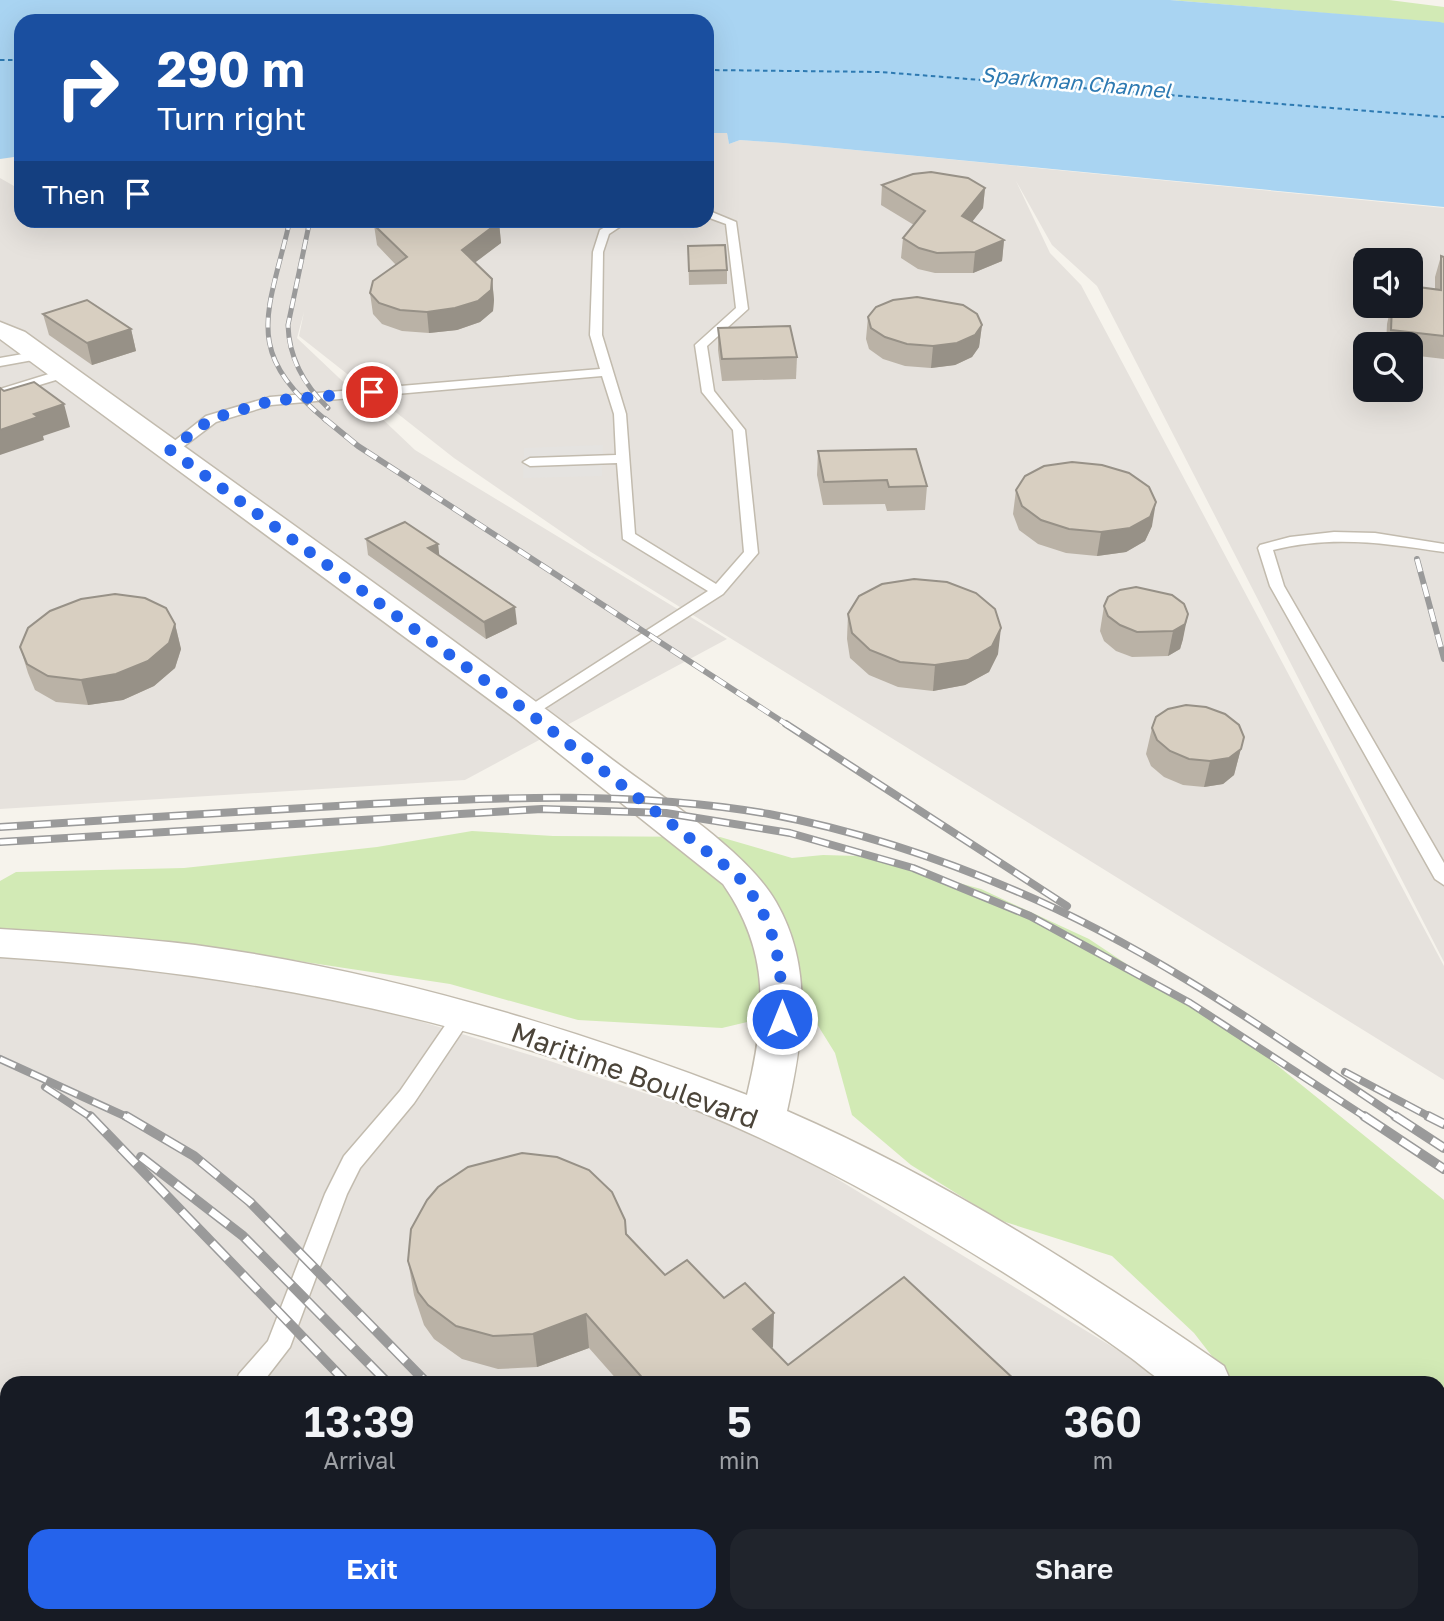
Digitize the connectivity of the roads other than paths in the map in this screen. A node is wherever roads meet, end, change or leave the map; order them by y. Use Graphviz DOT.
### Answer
graph roads {
  1 [pos="714,214"];
  2 [pos="611,228"];
  3 [pos="0,329"];
  4 [pos="40,355"];
  5 [pos="0,362"];
  6 [pos="607,372"];
  7 [pos="65,373"];
  8 [pos="0,393"];
  9 [pos="170,450"];
  10 [pos="623,459"];
  11 [pos="530,462"];
  12 [pos="1444,548"];
  13 [pos="718,591"];
  14 [pos="528,712"];
  15 [pos="1444,878"];
  16 [pos="0,943"];
  17 [pos="462,1016"];
  18 [pos="763,1120"];
  19 [pos="253,1376"];
  20 [pos="1198,1376"];
  1 -- 13 [label="lane"];
  2 -- 6 [label="lane"];
  3 -- 4 [label="street"];
  4 -- 5 [label="lane"];
  4 -- 7 [label="street"];
  6 -- 9 [label="lane"];
  6 -- 10 [label="lane"];
  7 -- 8 [label="lane"];
  7 -- 9 [label="street"];
  9 -- 14 [label="street"];
  10 -- 11 [label="lane"];
  10 -- 13 [label="lane"];
  12 -- 15 [label="lane"];
  13 -- 14 [label="lane"];
  14 -- 18 [label="street"];
  16 -- 17 [label="street, Maritime Boulevard"];
  17 -- 18 [label="street, Maritime Boulevard"];
  17 -- 19 [label="lane"];
  18 -- 20 [label="street, Maritime Boulevard"];
}
